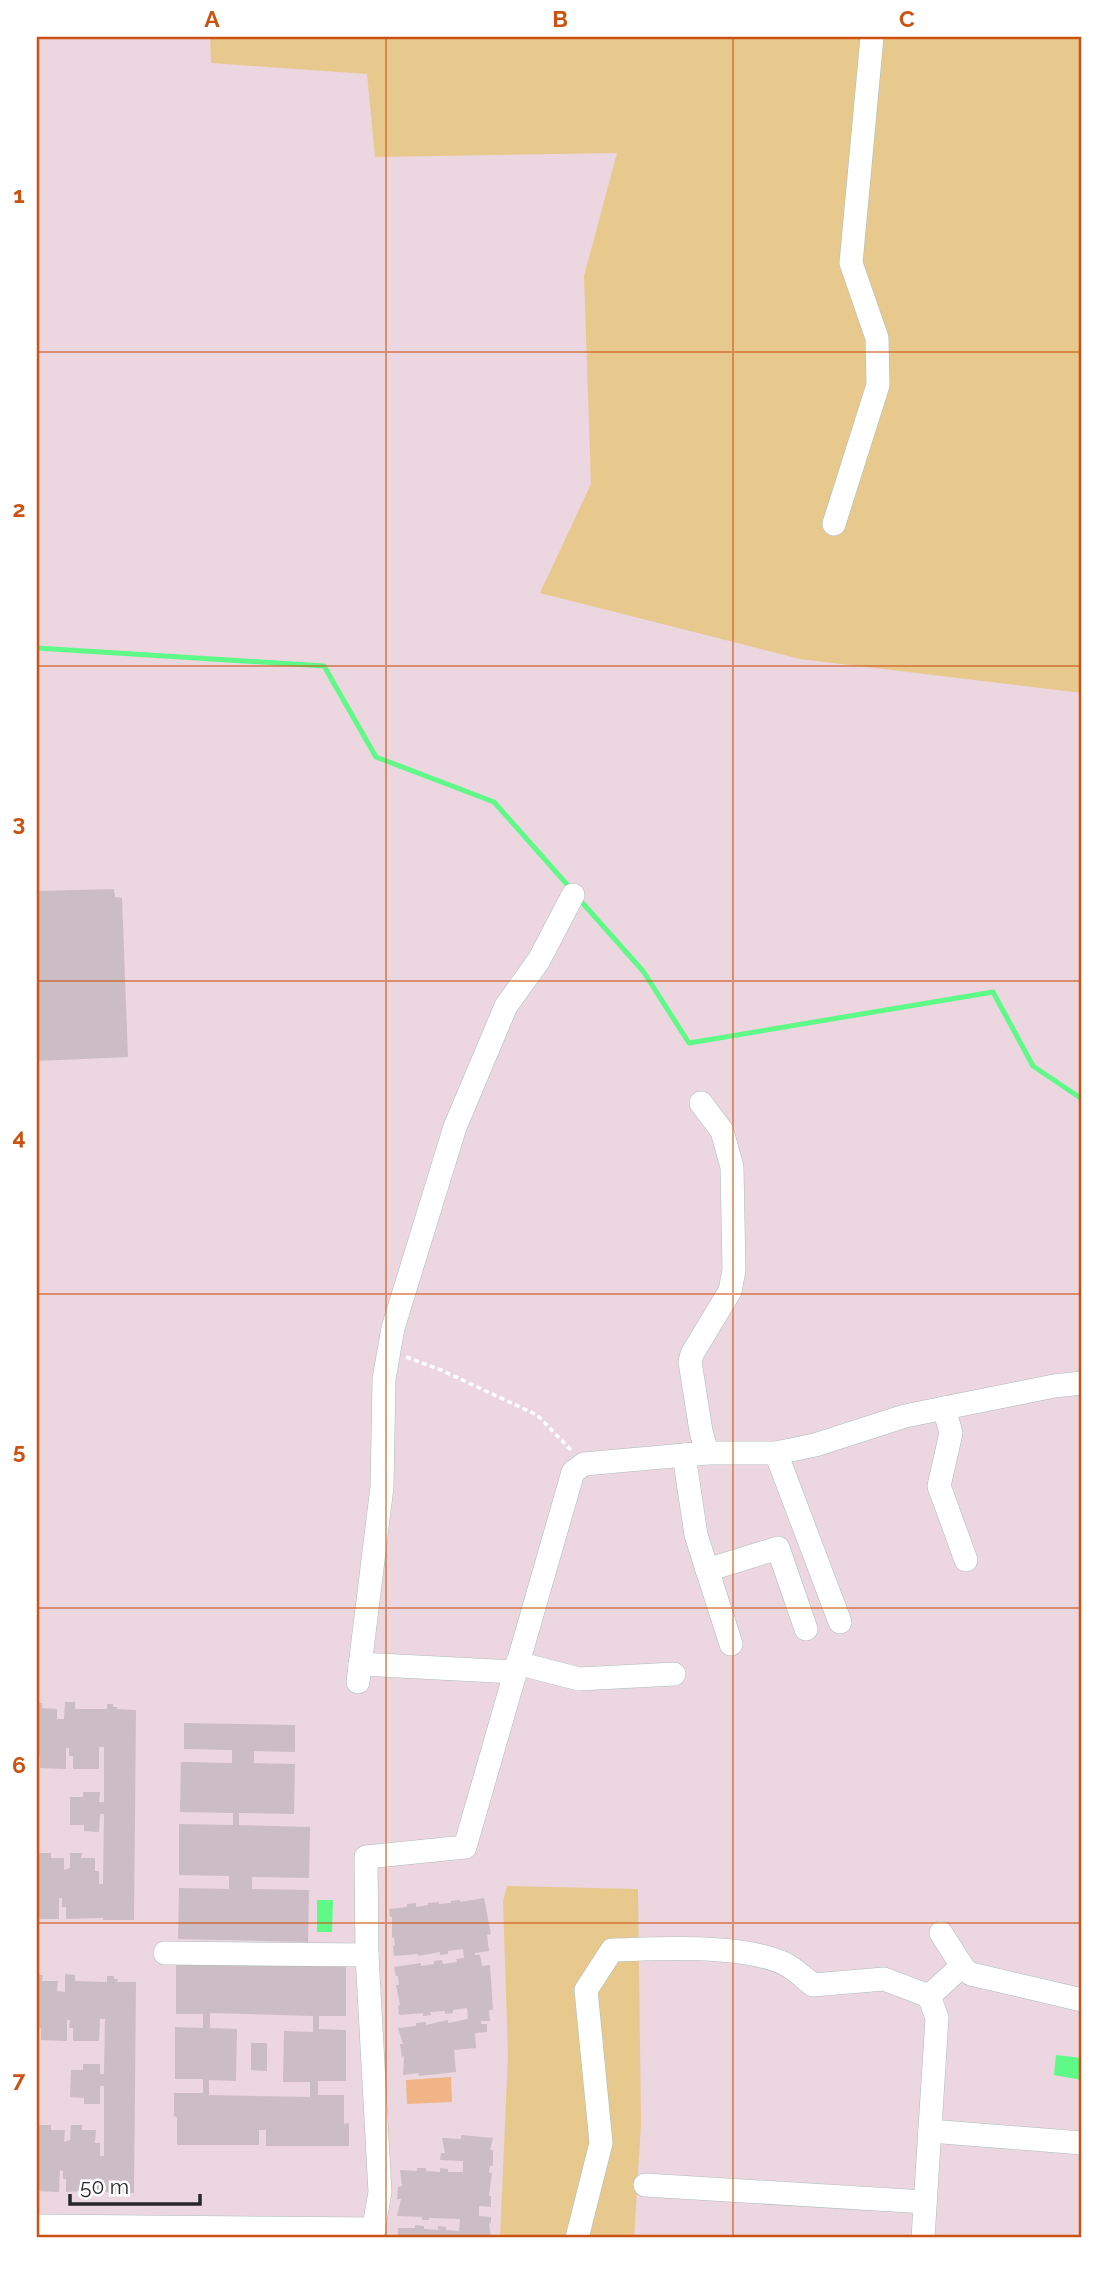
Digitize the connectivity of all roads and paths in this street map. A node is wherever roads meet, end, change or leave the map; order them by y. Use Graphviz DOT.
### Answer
graph roads {
  1 [pos="872,37"];
  2 [pos="834,524"];
  3 [pos="573,895"];
  4 [pos="701,1103"];
  5 [pos="389,1351"];
  6 [pos="1082,1383"];
  7 [pos="944,1408"];
  8 [pos="776,1453"];
  9 [pos="695,1454"];
  10 [pos="584,1464"];
  11 [pos="967,1560"];
  12 [pos="707,1570"];
  13 [pos="839,1622"];
  14 [pos="806,1629"];
  15 [pos="731,1644"];
  16 [pos="516,1668"];
  17 [pos="674,1674"];
  18 [pos="941,1933"];
  19 [pos="165,1953"];
  20 [pos="367,1955"];
  21 [pos="962,1965"];
  22 [pos="929,1996"];
  23 [pos="1082,2000"];
  24 [pos="930,2131"];
  25 [pos="1082,2143"];
  26 [pos="645,2185"];
  27 [pos="925,2202"];
  28 [pos="37,2226"];
  29 [pos="373,2234"];
  30 [pos="577,2238"];
  31 [pos="923,2238"];
  1 -- 2 [label="street"];
  3 -- 5 [label="street"];
  4 -- 9 [label="street"];
  5 -- 10 [label="path"];
  5 -- 16 [label="street"];
  6 -- 7 [label="street"];
  7 -- 8 [label="street"];
  7 -- 11 [label="street"];
  8 -- 9 [label="street"];
  8 -- 13 [label="street"];
  9 -- 10 [label="street"];
  9 -- 12 [label="street"];
  10 -- 16 [label="street"];
  12 -- 14 [label="street"];
  12 -- 15 [label="street"];
  16 -- 17 [label="street"];
  16 -- 20 [label="street"];
  18 -- 21 [label="street"];
  19 -- 20 [label="street"];
  20 -- 29 [label="street"];
  21 -- 22 [label="street"];
  21 -- 23 [label="street"];
  22 -- 24 [label="street"];
  22 -- 30 [label="street"];
  24 -- 25 [label="street"];
  24 -- 27 [label="street"];
  26 -- 27 [label="street"];
  27 -- 31 [label="street"];
  28 -- 29 [label="street"];
}
